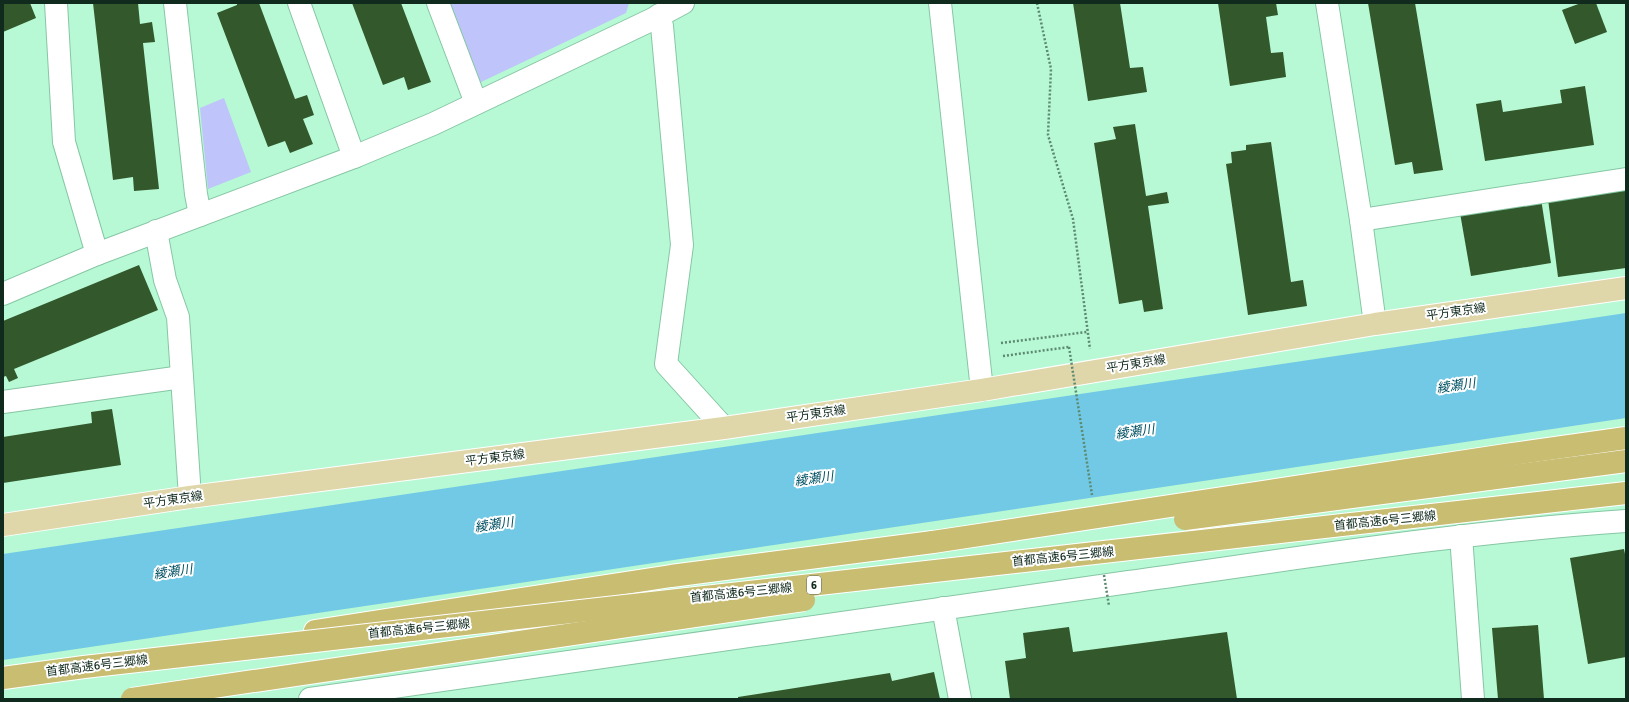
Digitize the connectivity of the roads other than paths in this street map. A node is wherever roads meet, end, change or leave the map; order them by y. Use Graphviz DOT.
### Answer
graph roads {
  1 [pos="56,3"];
  2 [pos="175,3"];
  3 [pos="299,3"];
  4 [pos="438,3"];
  5 [pos="683,3"];
  6 [pos="940,3"];
  7 [pos="1327,3"];
  8 [pos="652,13"];
  9 [pos="476,103"];
  10 [pos="354,157"];
  11 [pos="1626,179"];
  12 [pos="200,215"];
  13 [pos="1360,220"];
  14 [pos="156,231"];
  15 [pos="97,254"];
  16 [pos="1626,288"];
  17 [pos="3,294"];
  18 [pos="1374,324"];
  19 [pos="182,377"];
  20 [pos="982,390"];
  21 [pos="3,402"];
  22 [pos="724,428"];
  23 [pos="1626,438"];
  24 [pos="1626,460"];
  25 [pos="1626,492"];
  26 [pos="190,497"];
  27 [pos="1626,521"];
  28 [pos="3,525"];
  29 [pos="1461,536"];
  30 [pos="933,542"];
  31 [pos="943,608"];
  32 [pos="84,667"];
  33 [pos="3,678"];
  34 [pos="132,699"];
  35 [pos="310,699"];
  36 [pos="960,699"];
  37 [pos="1473,699"];
  1 -- 15 [label="street"];
  2 -- 12 [label="street"];
  3 -- 10 [label="street"];
  4 -- 9 [label="street"];
  5 -- 8 [label="street"];
  6 -- 20 [label="street"];
  7 -- 13 [label="street"];
  8 -- 9 [label="street"];
  8 -- 22 [label="street"];
  9 -- 10 [label="street"];
  10 -- 12 [label="street"];
  11 -- 13 [label="street"];
  12 -- 14 [label="street"];
  13 -- 18 [label="street"];
  14 -- 15 [label="street"];
  14 -- 19 [label="street"];
  15 -- 17 [label="street"];
  16 -- 18 [label="main road, 平方東京線"];
  18 -- 20 [label="main road, 平方東京線"];
  19 -- 21 [label="street"];
  19 -- 26 [label="street"];
  20 -- 22 [label="main road, 平方東京線"];
  22 -- 26 [label="main road, 平方東京線"];
  23 -- 30 [label="highway, bridge"];
  24 -- 30 [label="highway, bridge"];
  25 -- 32 [label="highway, 首都高速6号三郷線 / 6, bridge"];
  25 -- 34 [label="highway, 首都高速6号三郷線 / 6, bridge"];
  26 -- 28 [label="main road, 平方東京線"];
  27 -- 29 [label="street"];
  29 -- 31 [label="street"];
  29 -- 37 [label="street"];
  30 -- 32 [label="highway, bridge"];
  31 -- 35 [label="street"];
  31 -- 36 [label="street"];
  32 -- 33 [label="highway, 首都高速6号三郷線 / 6, bridge"];
}
